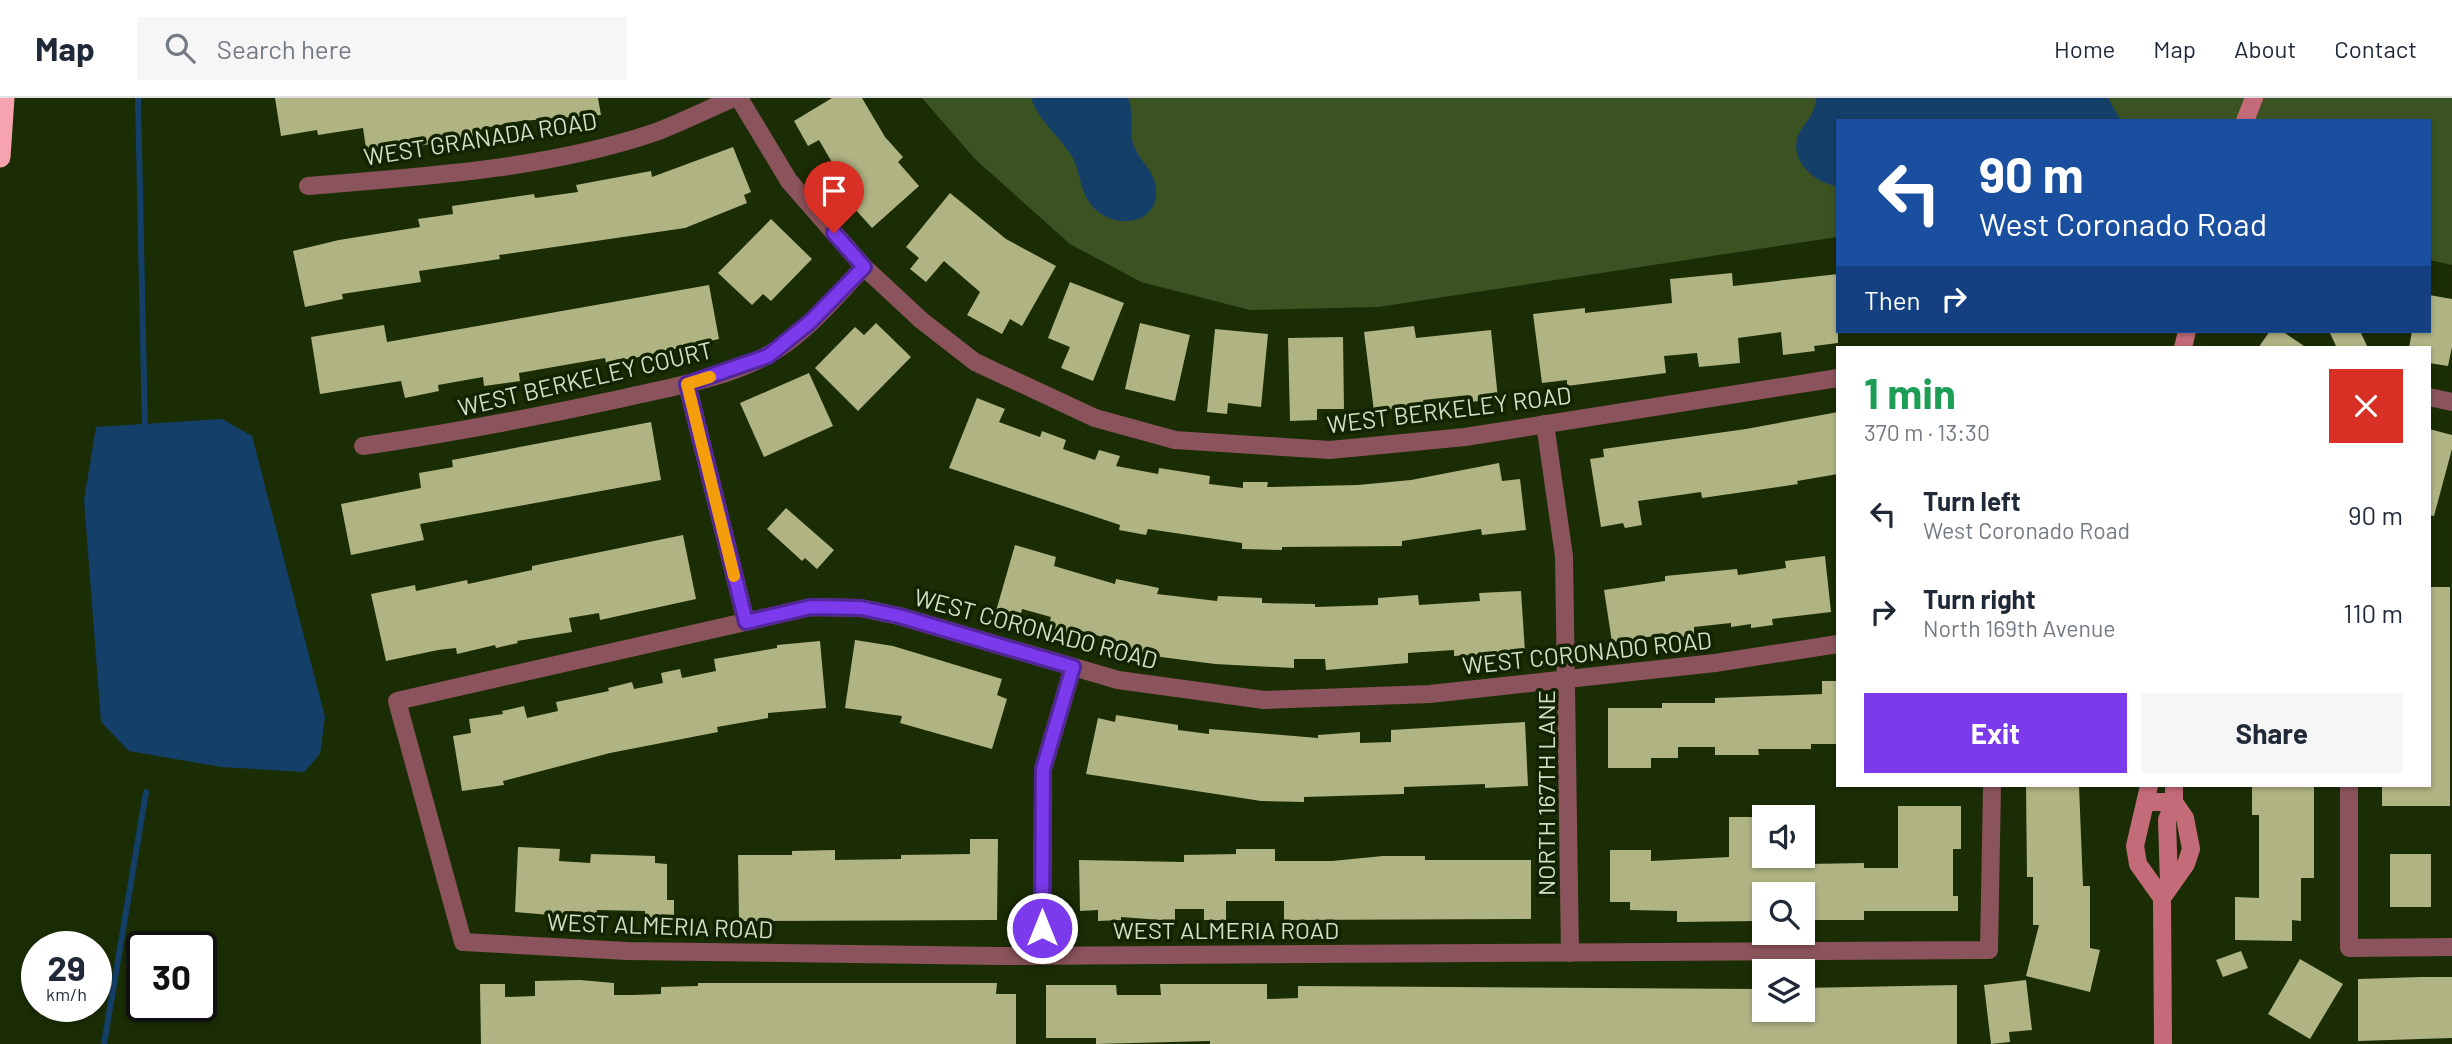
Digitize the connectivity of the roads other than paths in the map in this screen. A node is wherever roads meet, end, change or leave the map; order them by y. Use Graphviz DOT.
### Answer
graph roads {
  1 [pos="4,98"];
  2 [pos="737,98"];
  3 [pos="2254,98"];
  4 [pos="2246,119"];
  5 [pos="0,157"];
  6 [pos="308,186"];
  7 [pos="864,267"];
  8 [pos="1836,378"];
  9 [pos="687,384"];
  10 [pos="2431,397"];
  11 [pos="2452,402"];
  12 [pos="1545,424"];
  13 [pos="363,446"];
  14 [pos="746,622"];
  15 [pos="1836,644"];
  16 [pos="1073,667"];
  17 [pos="1569,680"];
  18 [pos="1992,787"];
  19 [pos="2349,787"];
  20 [pos="2148,794"];
  21 [pos="2174,794"];
  22 [pos="2165,891"];
  23 [pos="463,942"];
  24 [pos="2452,947"];
  25 [pos="1570,953"];
  26 [pos="1042,955"];
  27 [pos="2163,1044"];
  1 -- 5 [label="highway"];
  2 -- 6 [label="street, WEST GRANADA ROAD"];
  2 -- 7 [label="street, WEST BERKELEY ROAD"];
  3 -- 4 [label="street"];
  7 -- 9 [label="street, WEST BERKELEY COURT"];
  7 -- 12 [label="street, WEST BERKELEY ROAD"];
  8 -- 12 [label="street, WEST BERKELEY ROAD"];
  9 -- 13 [label="street, WEST BERKELEY COURT"];
  9 -- 14 [label="street"];
  10 -- 11 [label="street"];
  12 -- 17 [label="street, NORTH 167TH LANE"];
  14 -- 16 [label="street, WEST CORONADO ROAD"];
  14 -- 23 [label="street, WEST CORONADO ROAD"];
  15 -- 17 [label="street, WEST CORONADO ROAD"];
  16 -- 17 [label="street, WEST CORONADO ROAD"];
  16 -- 26 [label="street"];
  17 -- 25 [label="street, NORTH 167TH LANE"];
  18 -- 25 [label="street, WEST ALMERIA ROAD"];
  19 -- 24 [label="street"];
  20 -- 21 [label="street"];
  20 -- 22 [label="street"];
  21 -- 22 [label="street"];
  22 -- 27 [label="street"];
  23 -- 26 [label="street, WEST ALMERIA ROAD"];
  25 -- 26 [label="street, WEST ALMERIA ROAD"];
}
